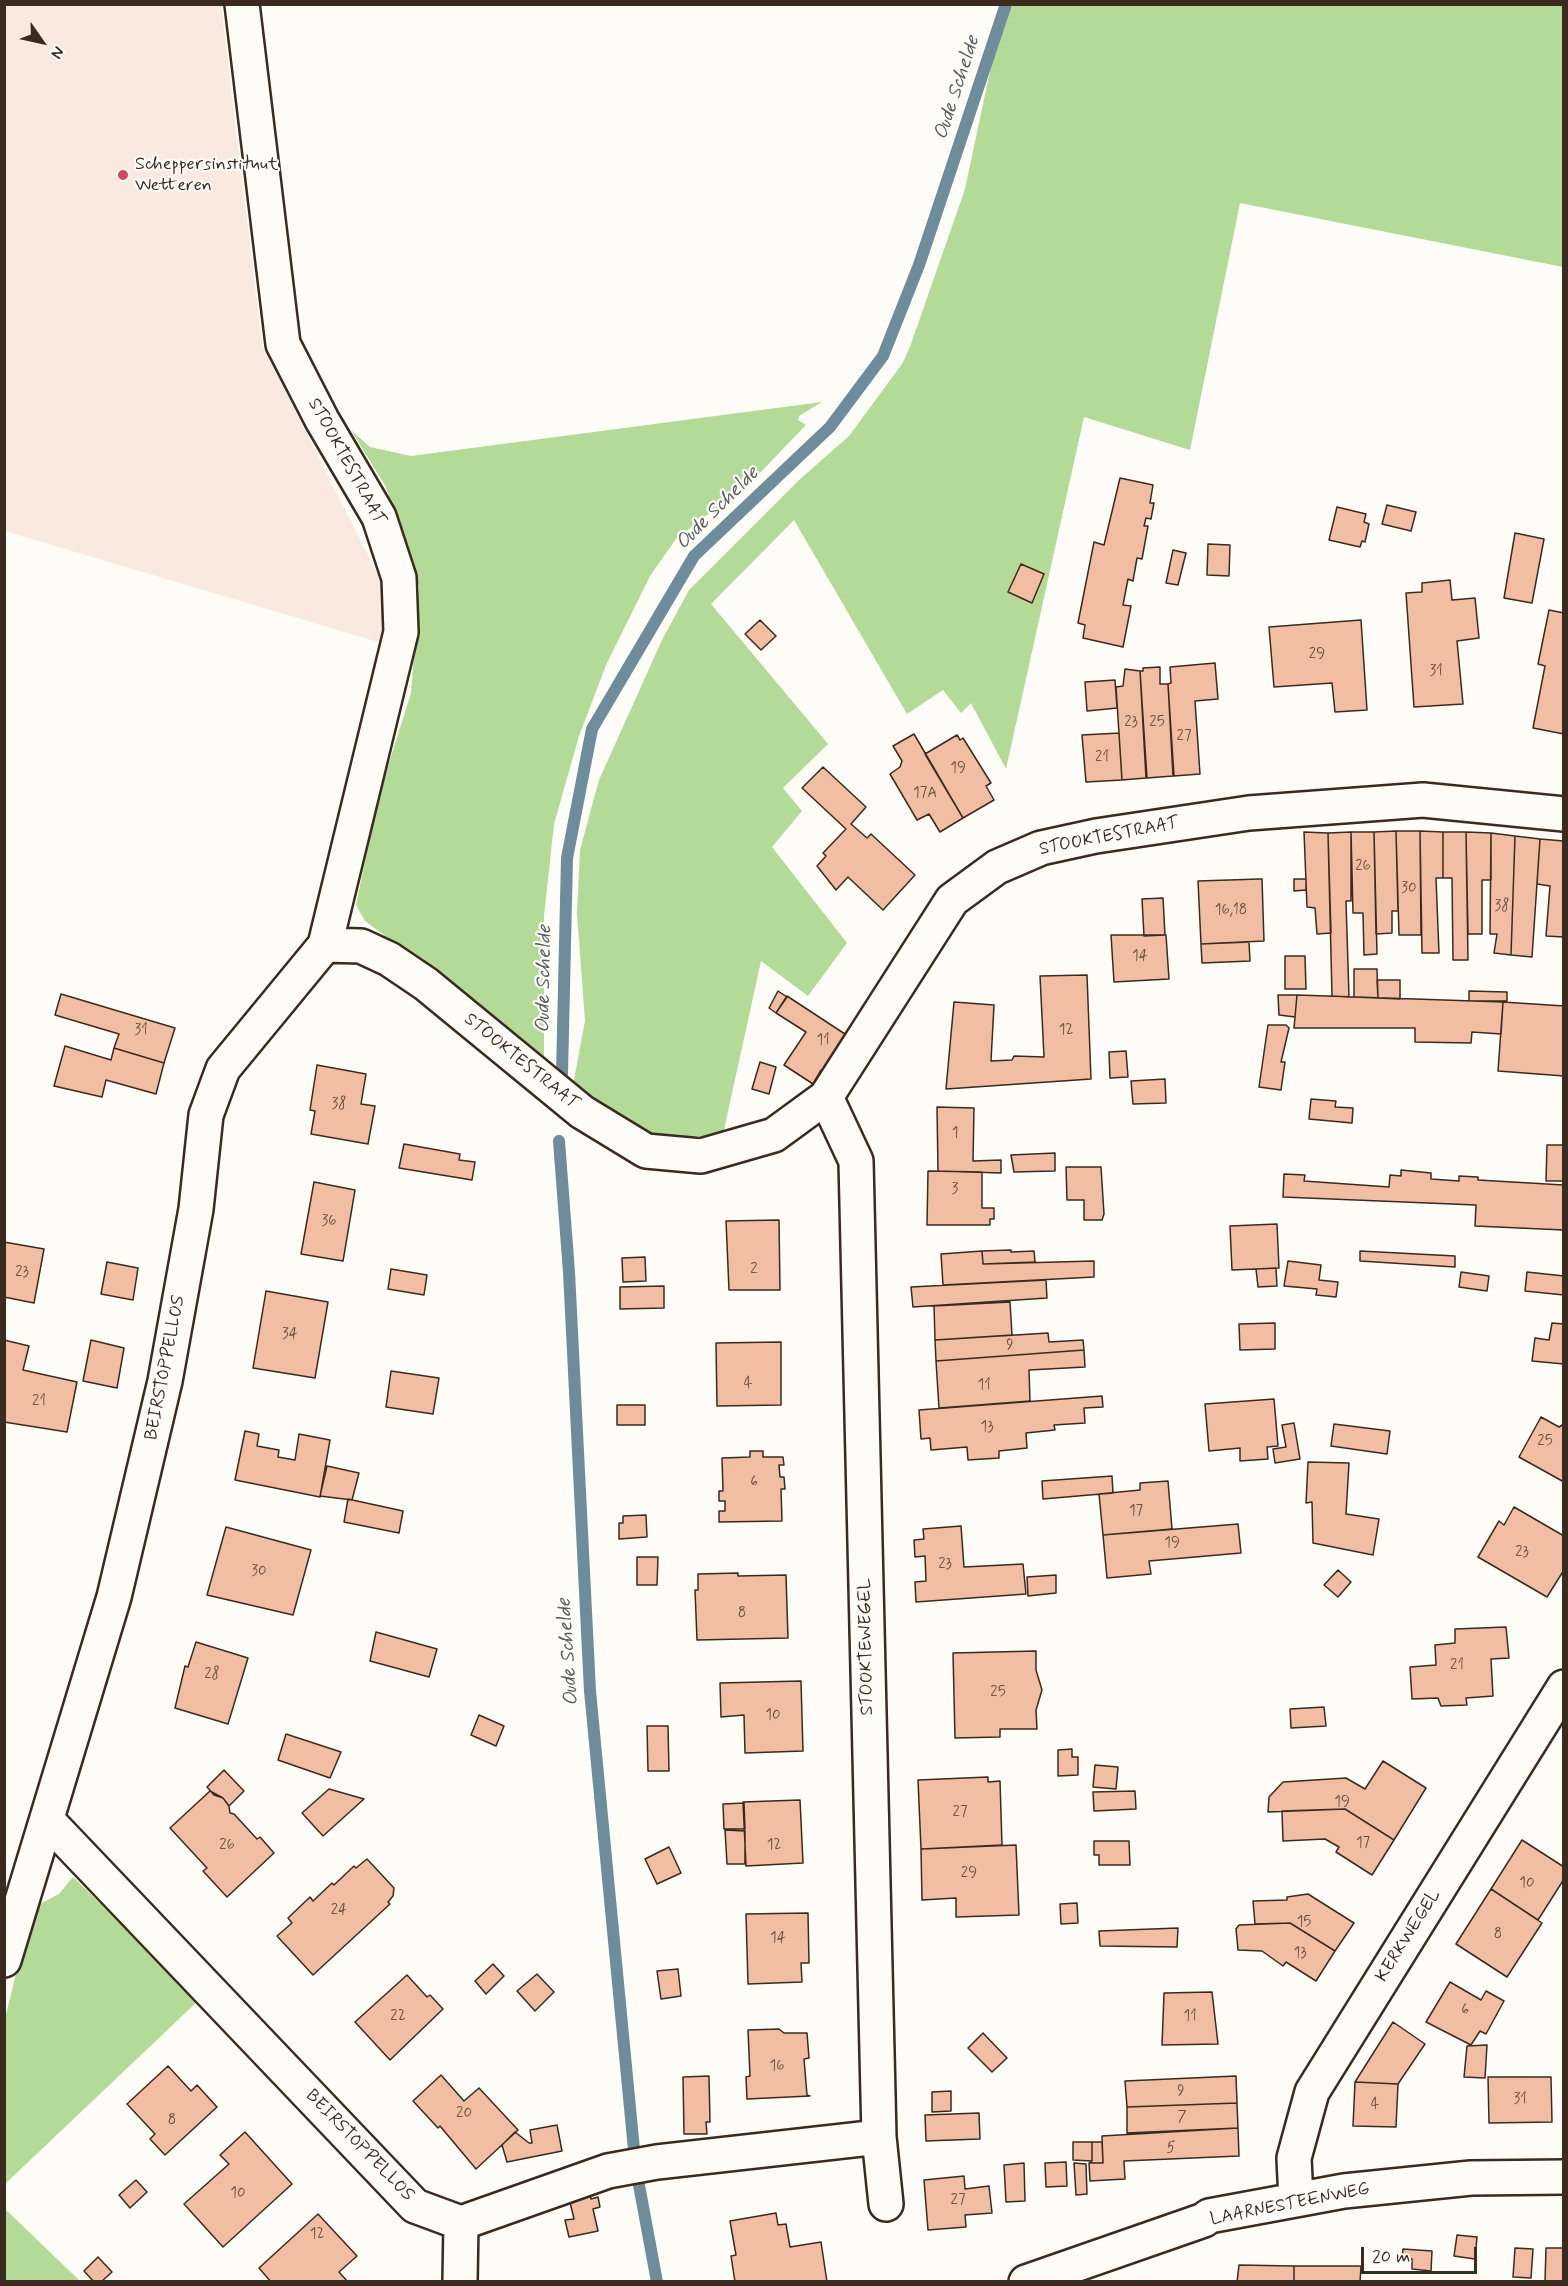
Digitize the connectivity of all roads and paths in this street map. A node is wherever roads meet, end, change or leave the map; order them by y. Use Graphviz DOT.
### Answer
graph roads {
  1 [pos="242,4"];
  2 [pos="1563,814"];
  3 [pos="325,945"];
  4 [pos="826,1096"];
  5 [pos="1563,1687"];
  6 [pos="47,1820"];
  7 [pos="4,1960"];
  8 [pos="879,2137"];
  9 [pos="1563,2177"];
  10 [pos="1296,2200"];
  11 [pos="886,2204"];
  12 [pos="461,2223"];
  13 [pos="460,2282"];
  14 [pos="1026,2282"];
  1 -- 3 [label="street, STOOKTESTRAAT"];
  2 -- 4 [label="street, STOOKTESTRAAT"];
  3 -- 4 [label="street, STOOKTESTRAAT"];
  3 -- 6 [label="street, BEIRSTOPPELLOS"];
  4 -- 8 [label="street, STOOKTEWEGEL"];
  5 -- 10 [label="street, KERKWEGEL"];
  6 -- 7 [label="street, BEIRSTOPPELLOS"];
  6 -- 12 [label="street, BEIRSTOPPELLOS"];
  8 -- 11 [label="street, STOOKTEWEGEL"];
  8 -- 12 [label="street"];
  9 -- 10 [label="street, LAARNESTEENWEG"];
  10 -- 14 [label="street, LAARNESTEENWEG"];
  12 -- 13 [label="street"];
}
